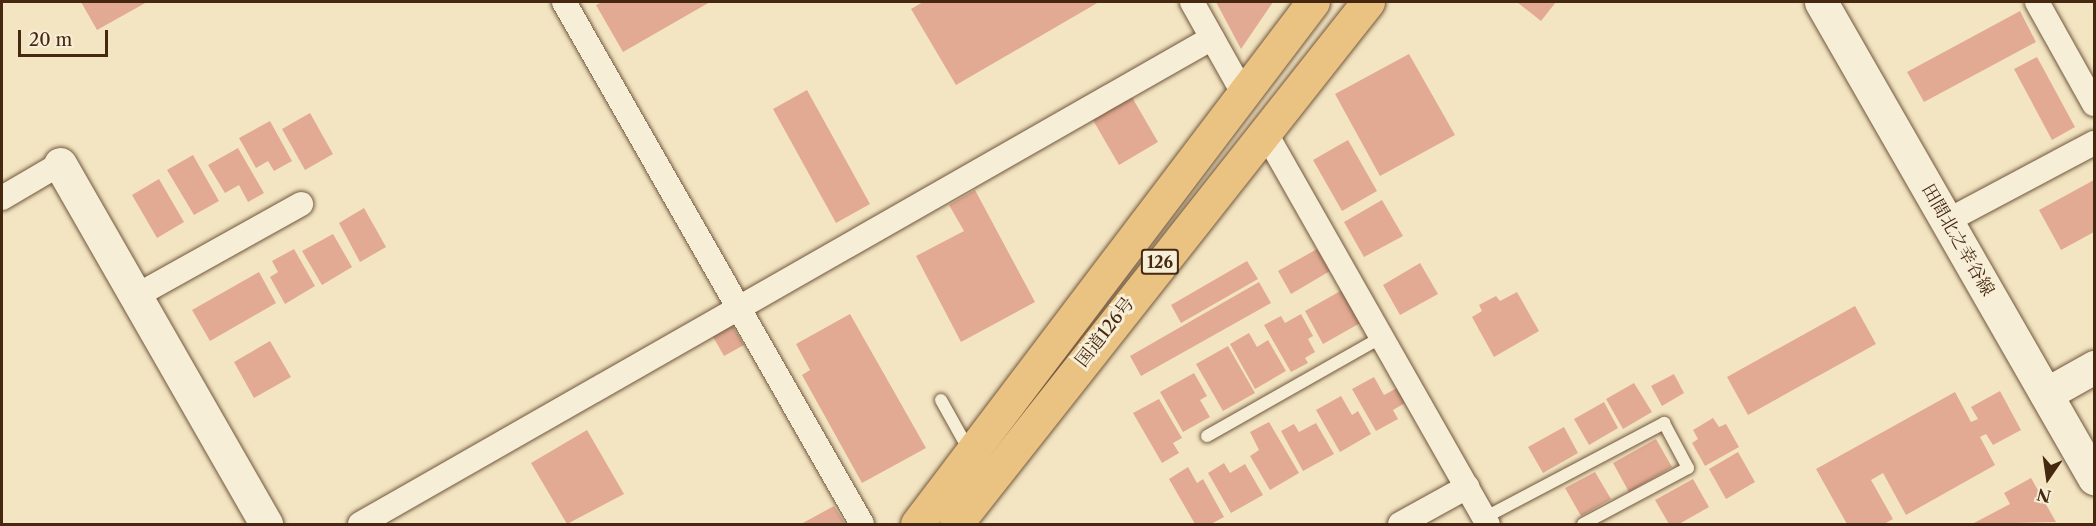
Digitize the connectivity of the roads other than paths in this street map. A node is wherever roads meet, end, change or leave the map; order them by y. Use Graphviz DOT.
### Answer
graph roads {
  1 [pos="564,2"];
  2 [pos="1192,2"];
  3 [pos="1313,2"];
  4 [pos="1368,2"];
  5 [pos="1821,2"];
  6 [pos="2037,2"];
  7 [pos="1212,38"];
  8 [pos="1244,93"];
  9 [pos="2094,104"];
  10 [pos="1265,132"];
  11 [pos="2094,143"];
  12 [pos="60,164"];
  13 [pos="2,198"];
  14 [pos="301,204"];
  15 [pos="1947,221"];
  16 [pos="136,296"];
  17 [pos="739,308"];
  18 [pos="1382,337"];
  19 [pos="2094,367"];
  20 [pos="2046,394"];
  21 [pos="941,400"];
  22 [pos="1207,436"];
  23 [pos="972,453"];
  24 [pos="2094,478"];
  25 [pos="1467,487"];
  26 [pos="1486,521"];
  27 [pos="266,525"];
  28 [pos="360,525"];
  29 [pos="862,525"];
  30 [pos="917,525"];
  31 [pos="956,525"];
  32 [pos="1400,525"];
  33 [pos="1583,525"];
  1 -- 17 [label="street"];
  2 -- 7 [label="street"];
  3 -- 8 [label="highway, 国道126号 / 126"];
  4 -- 10 [label="highway, 国道126号 / 126"];
  5 -- 15 [label="street, 田間北之幸谷線"];
  6 -- 9 [label="street"];
  7 -- 8 [label="street"];
  7 -- 17 [label="street"];
  8 -- 23 [label="highway, 国道126号 / 126"];
  10 -- 18 [label="street"];
  10 -- 31 [label="highway, 国道126号 / 126"];
  11 -- 15 [label="street"];
  12 -- 13 [label="street"];
  12 -- 16 [label="street"];
  14 -- 16 [label="street"];
  15 -- 20 [label="street, 田間北之幸谷線"];
  16 -- 27 [label="street"];
  17 -- 28 [label="street"];
  17 -- 29 [label="street"];
  18 -- 22 [label="lane"];
  18 -- 25 [label="street"];
  19 -- 20 [label="street"];
  20 -- 24 [label="street, 田間北之幸谷線"];
  21 -- 23 [label="lane"];
  23 -- 30 [label="highway, 国道126号 / 126"];
  25 -- 26 [label="street"];
  25 -- 32 [label="street"];
  26 -- 33 [label="lane"];
}
